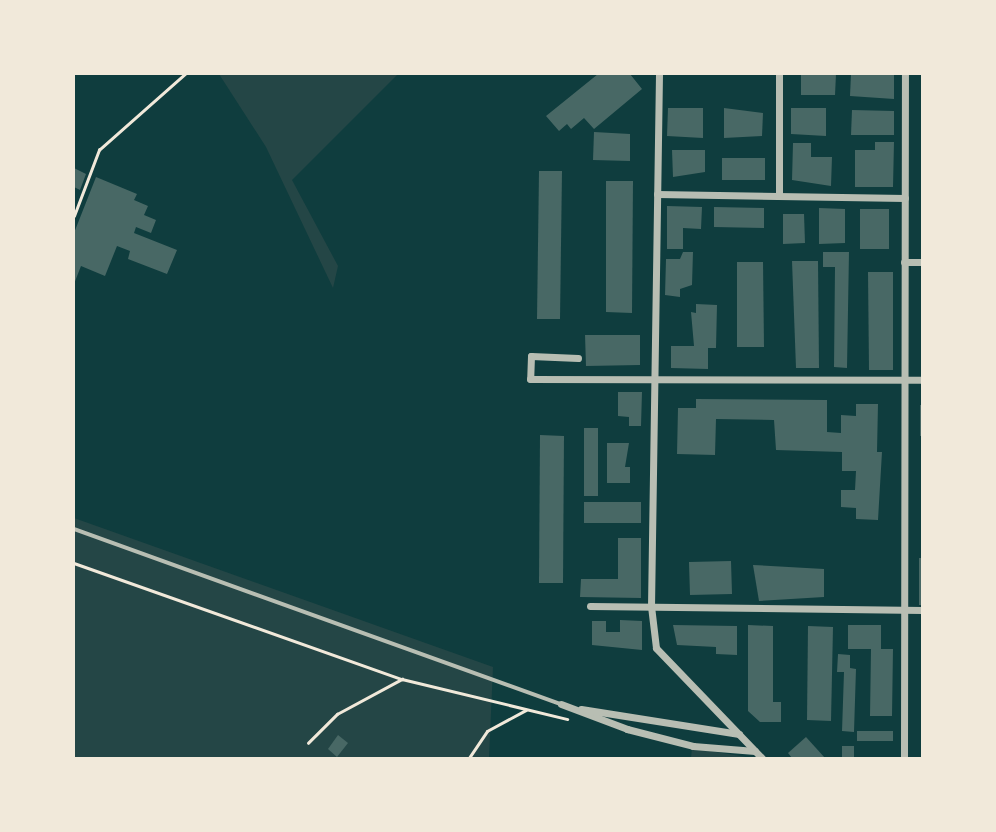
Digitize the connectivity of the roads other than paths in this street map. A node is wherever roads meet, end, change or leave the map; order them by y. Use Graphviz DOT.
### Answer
graph roads {
  1 [pos="659,74"];
  2 [pos="779,74"];
  3 [pos="905,74"];
  4 [pos="657,194"];
  5 [pos="779,196"];
  6 [pos="905,198"];
  7 [pos="904,262"];
  8 [pos="922,262"];
  9 [pos="578,358"];
  10 [pos="903,380"];
  11 [pos="922,380"];
  12 [pos="657,382"];
  13 [pos="74,529"];
  14 [pos="590,606"];
  15 [pos="651,606"];
  16 [pos="904,610"];
  17 [pos="922,610"];
  18 [pos="561,704"];
  19 [pos="573,708"];
  20 [pos="740,734"];
  21 [pos="756,751"];
  22 [pos="762,758"];
  23 [pos="904,758"];
  1 -- 4 [label="street"];
  2 -- 5 [label="street"];
  3 -- 6 [label="street"];
  4 -- 5 [label="street"];
  4 -- 12 [label="street"];
  5 -- 6 [label="street"];
  6 -- 7 [label="street"];
  7 -- 8 [label="street"];
  7 -- 10 [label="street"];
  9 -- 12 [label="street"];
  10 -- 11 [label="street"];
  10 -- 12 [label="street"];
  10 -- 16 [label="street"];
  12 -- 15 [label="street"];
  13 -- 18 [label="lane"];
  14 -- 15 [label="street"];
  15 -- 16 [label="street"];
  15 -- 20 [label="street"];
  16 -- 17 [label="street"];
  16 -- 23 [label="street"];
  18 -- 19 [label="street"];
  19 -- 20 [label="street"];
  19 -- 21 [label="street"];
  20 -- 21 [label="street"];
  21 -- 22 [label="street"];
}
